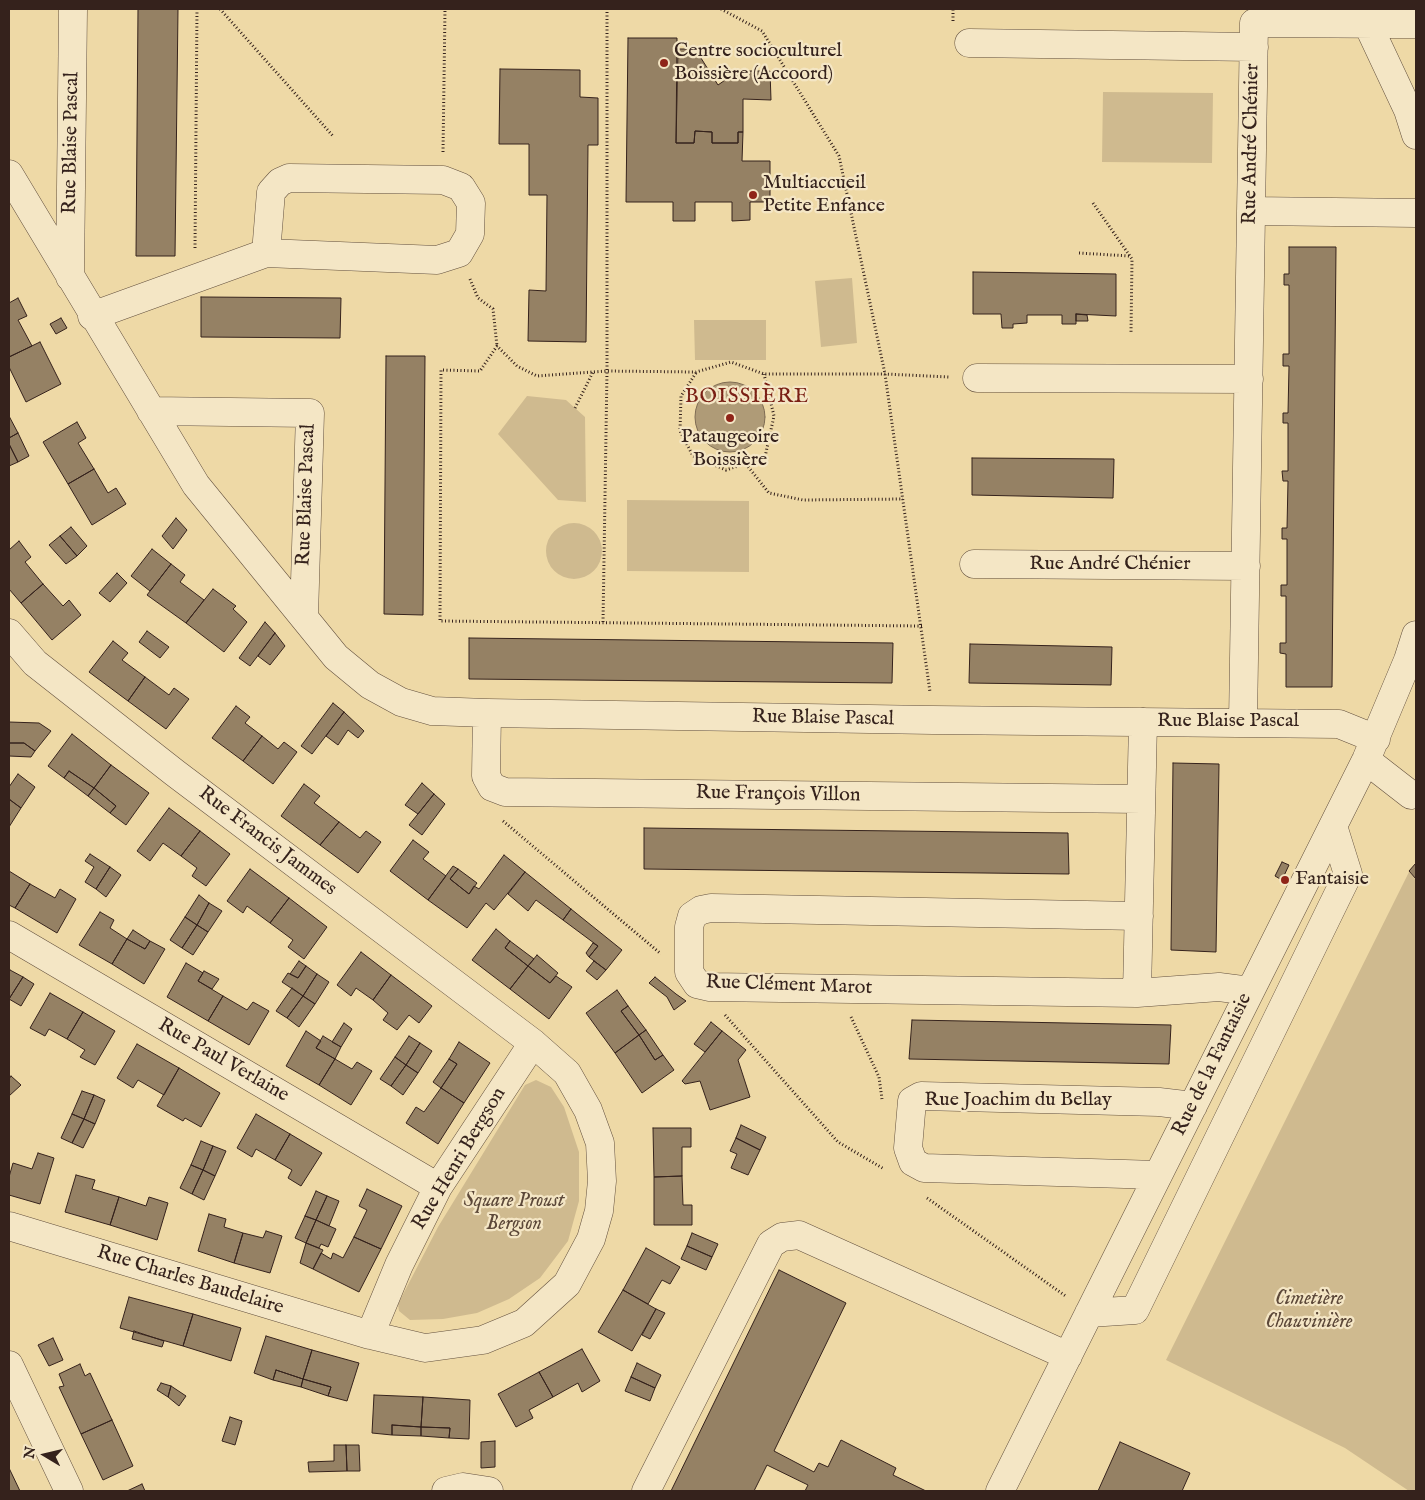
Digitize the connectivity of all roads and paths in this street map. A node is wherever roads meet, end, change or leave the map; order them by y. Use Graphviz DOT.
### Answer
graph roads {
  1 [pos="73,9"];
  2 [pos="196,9"];
  3 [pos="220,9"];
  4 [pos="445,9"];
  5 [pos="607,9"];
  6 [pos="721,9"];
  7 [pos="1365,16"];
  8 [pos="1416,24"];
  9 [pos="969,43"];
  10 [pos="1254,47"];
  11 [pos="1416,135"];
  12 [pos="333,136"];
  13 [pos="9,174"];
  14 [pos="443,180"];
  15 [pos="1093,203"];
  16 [pos="1251,211"];
  17 [pos="1416,213"];
  18 [pos="459,252"];
  19 [pos="266,253"];
  20 [pos="1079,253"];
  21 [pos="195,256"];
  22 [pos="1129,256"];
  23 [pos="70,277"];
  24 [pos="92,316"];
  25 [pos="1131,332"];
  26 [pos="497,346"];
  27 [pos="607,371"];
  28 [pos="593,372"];
  29 [pos="696,372"];
  30 [pos="764,374"];
  31 [pos="884,374"];
  32 [pos="977,378"];
  33 [pos="1249,379"];
  34 [pos="575,408"];
  35 [pos="151,411"];
  36 [pos="746,464"];
  37 [pos="903,499"];
  38 [pos="974,564"];
  39 [pos="1246,566"];
  40 [pos="304,616"];
  41 [pos="603,622"];
  42 [pos="922,626"];
  43 [pos="9,633"];
  44 [pos="1416,635"];
  45 [pos="487,713"];
  46 [pos="933,720"];
  47 [pos="1143,722"];
  48 [pos="1244,722"];
  49 [pos="1371,750"];
  50 [pos="1411,795"];
  51 [pos="1141,799"];
  52 [pos="1332,826"];
  53 [pos="1139,916"];
  54 [pos="9,935"];
  55 [pos="838,988"];
  56 [pos="1250,991"];
  57 [pos="1137,993"];
  58 [pos="533,1042"];
  59 [pos="1210,1072"];
  60 [pos="1244,1088"];
  61 [pos="883,1106"];
  62 [pos="1193,1106"];
  63 [pos="1158,1175"];
  64 [pos="438,1187"];
  65 [pos="924,1196"];
  66 [pos="9,1226"];
  67 [pos="1089,1313"];
  68 [pos="370,1335"];
  69 [pos="1068,1356"];
  70 [pos="9,1365"];
  71 [pos="69,1491"];
  72 [pos="446,1491"];
  73 [pos="488,1491"];
  74 [pos="646,1491"];
  75 [pos="1000,1491"];
  1 -- 23 [label="street, Rue Blaise Pascal"];
  2 -- 21 [label="path"];
  3 -- 12 [label="path"];
  4 -- 14 [label="path"];
  5 -- 27 [label="path"];
  6 -- 31 [label="path"];
  7 -- 8 [label="street"];
  7 -- 10 [label="street, Rue André Chénier"];
  7 -- 11 [label="street"];
  9 -- 10 [label="street"];
  10 -- 16 [label="street, Rue André Chénier"];
  13 -- 23 [label="street, Rue Blaise Pascal"];
  14 -- 18 [label="street"];
  14 -- 19 [label="street"];
  15 -- 22 [label="path"];
  16 -- 17 [label="street"];
  16 -- 33 [label="street, Rue André Chénier"];
  18 -- 19 [label="street"];
  18 -- 26 [label="path"];
  19 -- 24 [label="street"];
  20 -- 22 [label="path"];
  22 -- 25 [label="path"];
  23 -- 24 [label="street, Rue Blaise Pascal"];
  24 -- 35 [label="street, Rue Blaise Pascal"];
  26 -- 28 [label="path"];
  26 -- 41 [label="path"];
  27 -- 28 [label="path"];
  27 -- 29 [label="path"];
  27 -- 41 [label="path"];
  28 -- 34 [label="path"];
  29 -- 30 [label="path"];
  29 -- 36 [label="path"];
  30 -- 31 [label="path"];
  30 -- 36 [label="path"];
  31 -- 32 [label="path"];
  31 -- 37 [label="path"];
  32 -- 33 [label="street"];
  33 -- 39 [label="street, Rue André Chénier"];
  35 -- 40 [label="street, Rue Blaise Pascal"];
  35 -- 40 [label="street, Rue Blaise Pascal"];
  36 -- 37 [label="path"];
  37 -- 42 [label="path"];
  38 -- 39 [label="street, Rue André Chénier"];
  39 -- 48 [label="street, Rue André Chénier"];
  40 -- 45 [label="street, Rue Blaise Pascal"];
  41 -- 42 [label="path"];
  42 -- 46 [label="path"];
  43 -- 58 [label="street, Rue Francis Jammes"];
  44 -- 49 [label="street, Rue de la Fantaisie"];
  45 -- 46 [label="street, Rue Blaise Pascal"];
  45 -- 51 [label="street, Rue François Villon"];
  46 -- 47 [label="street, Rue Blaise Pascal"];
  47 -- 48 [label="street, Rue Blaise Pascal"];
  47 -- 51 [label="street"];
  48 -- 49 [label="street, Rue Blaise Pascal"];
  49 -- 50 [label="street, Rue Blaise Pascal"];
  49 -- 52 [label="street, Rue de la Fantaisie"];
  51 -- 53 [label="street"];
  52 -- 56 [label="street, Rue de la Fantaisie"];
  52 -- 60 [label="street"];
  53 -- 55 [label="street, Rue Clément Marot"];
  53 -- 57 [label="street"];
  54 -- 64 [label="street, Rue Paul Verlaine"];
  55 -- 57 [label="street, Rue Clément Marot"];
  55 -- 61 [label="path"];
  56 -- 57 [label="street, Rue Clément Marot"];
  56 -- 59 [label="street, Rue de la Fantaisie"];
  58 -- 64 [label="street, Rue Henri Bergson"];
  58 -- 68 [label="street, Rue Francis Jammes"];
  59 -- 60 [label="street"];
  59 -- 62 [label="street, Rue de la Fantaisie"];
  60 -- 67 [label="street"];
  62 -- 63 [label="street, Rue de la Fantaisie"];
  62 -- 63 [label="street, Rue Joachim du Bellay"];
  63 -- 67 [label="street, Rue de la Fantaisie"];
  64 -- 68 [label="street, Rue Henri Bergson"];
  65 -- 67 [label="path"];
  66 -- 68 [label="street, Rue Charles Baudelaire"];
  67 -- 69 [label="street, Rue de la Fantaisie"];
  69 -- 74 [label="street"];
  69 -- 75 [label="street, Rue de la Fantaisie"];
  70 -- 71 [label="street"];
  72 -- 73 [label="street"];
}
